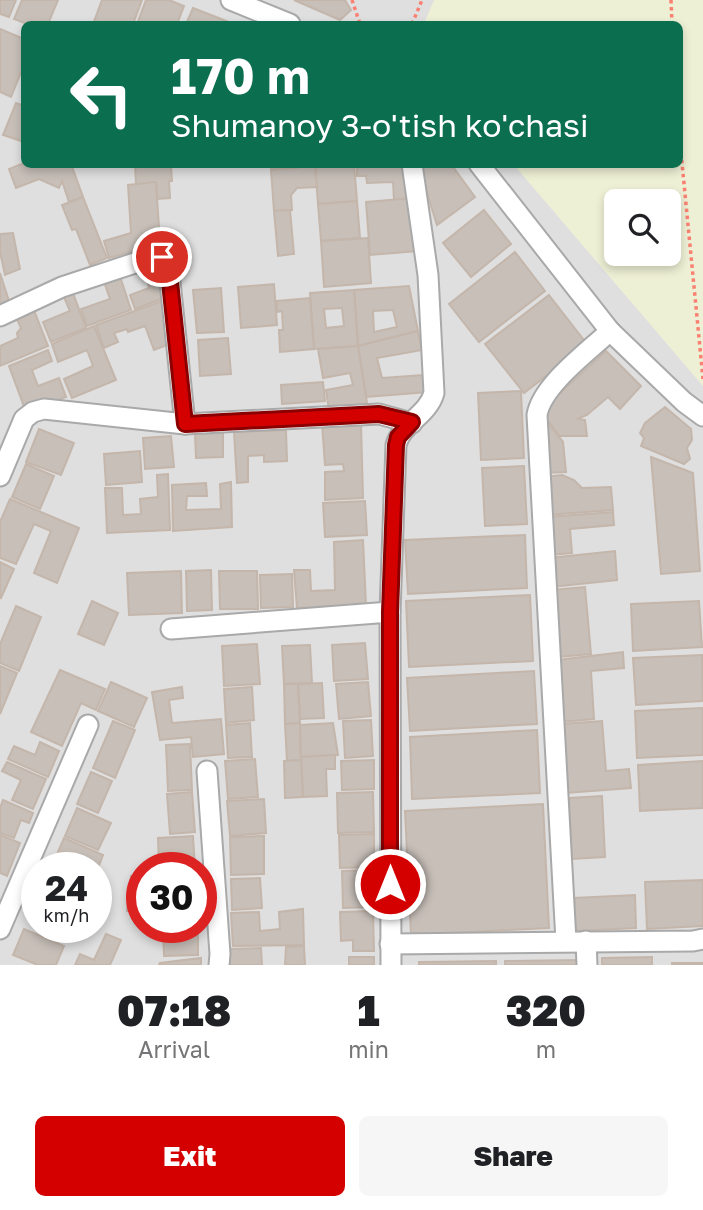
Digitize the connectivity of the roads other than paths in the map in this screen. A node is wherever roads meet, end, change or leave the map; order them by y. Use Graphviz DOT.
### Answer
graph roads {
  1 [pos="232,0"];
  2 [pos="283,21"];
  3 [pos="412,168"];
  4 [pos="482,168"];
  5 [pos="0,316"];
  6 [pos="610,331"];
  7 [pos="703,416"];
  8 [pos="412,422"];
  9 [pos="185,424"];
  10 [pos="0,476"];
  11 [pos="390,612"];
  12 [pos="171,629"];
  13 [pos="88,725"];
  14 [pos="207,771"];
  15 [pos="0,929"];
  16 [pos="703,939"];
  17 [pos="566,941"];
  18 [pos="586,941"];
  19 [pos="390,944"];
  20 [pos="219,965"];
  21 [pos="391,965"];
  22 [pos="587,965"];
  1 -- 2 [label="street"];
  3 -- 8 [label="street"];
  4 -- 6 [label="street"];
  5 -- 9 [label="street"];
  6 -- 7 [label="street"];
  6 -- 17 [label="street"];
  8 -- 9 [label="street"];
  8 -- 11 [label="street"];
  9 -- 10 [label="street"];
  11 -- 12 [label="street"];
  11 -- 19 [label="street"];
  13 -- 15 [label="street"];
  14 -- 20 [label="street"];
  16 -- 18 [label="street"];
  17 -- 18 [label="street"];
  17 -- 19 [label="street"];
  18 -- 22 [label="street"];
  19 -- 21 [label="street"];
}
